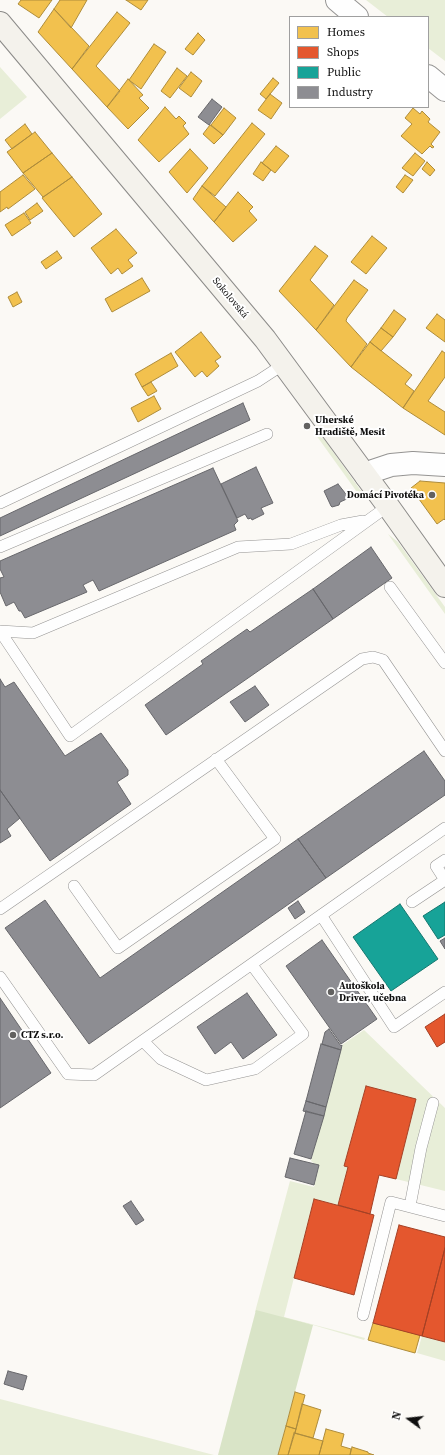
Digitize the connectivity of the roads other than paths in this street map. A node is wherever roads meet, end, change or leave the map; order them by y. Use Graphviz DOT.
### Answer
graph roads {
  1 [pos="337,0"];
  2 [pos="356,16"];
  3 [pos="0,23"];
  4 [pos="429,77"];
  5 [pos="445,90"];
  6 [pos="284,364"];
  7 [pos="266,434"];
  8 [pos="445,465"];
  9 [pos="366,476"];
  10 [pos="0,503"];
  11 [pos="388,506"];
  12 [pos="366,521"];
  13 [pos="0,547"];
  14 [pos="445,586"];
  15 [pos="390,587"];
  16 [pos="0,631"];
  17 [pos="445,663"];
  18 [pos="445,751"];
  19 [pos="216,759"];
  20 [pos="445,828"];
  21 [pos="445,860"];
  22 [pos="74,886"];
  23 [pos="412,902"];
  24 [pos="0,909"];
  25 [pos="321,915"];
  26 [pos="252,965"];
  27 [pos="0,977"];
  28 [pos="445,992"];
  29 [pos="144,1041"];
  30 [pos="433,1103"];
  31 [pos="410,1206"];
  32 [pos="445,1216"];
  33 [pos="363,1315"];
  1 -- 2 [label="street"];
  3 -- 6 [label="main road, Sokolovská"];
  4 -- 5 [label="street"];
  6 -- 9 [label="main road, Sokolovská"];
  6 -- 10 [label="lane"];
  7 -- 13 [label="lane"];
  8 -- 9 [label="street"];
  9 -- 11 [label="main road, Sokolovská"];
  11 -- 12 [label="lane"];
  11 -- 14 [label="main road, Sokolovská"];
  12 -- 16 [label="lane"];
  12 -- 16 [label="lane"];
  15 -- 17 [label="lane"];
  18 -- 19 [label="lane"];
  19 -- 22 [label="lane"];
  19 -- 24 [label="lane"];
  20 -- 25 [label="lane"];
  21 -- 23 [label="lane"];
  25 -- 26 [label="lane"];
  25 -- 28 [label="lane"];
  26 -- 29 [label="lane"];
  26 -- 29 [label="lane"];
  27 -- 29 [label="lane"];
  30 -- 31 [label="lane"];
  31 -- 32 [label="lane"];
  31 -- 33 [label="lane"];
}
